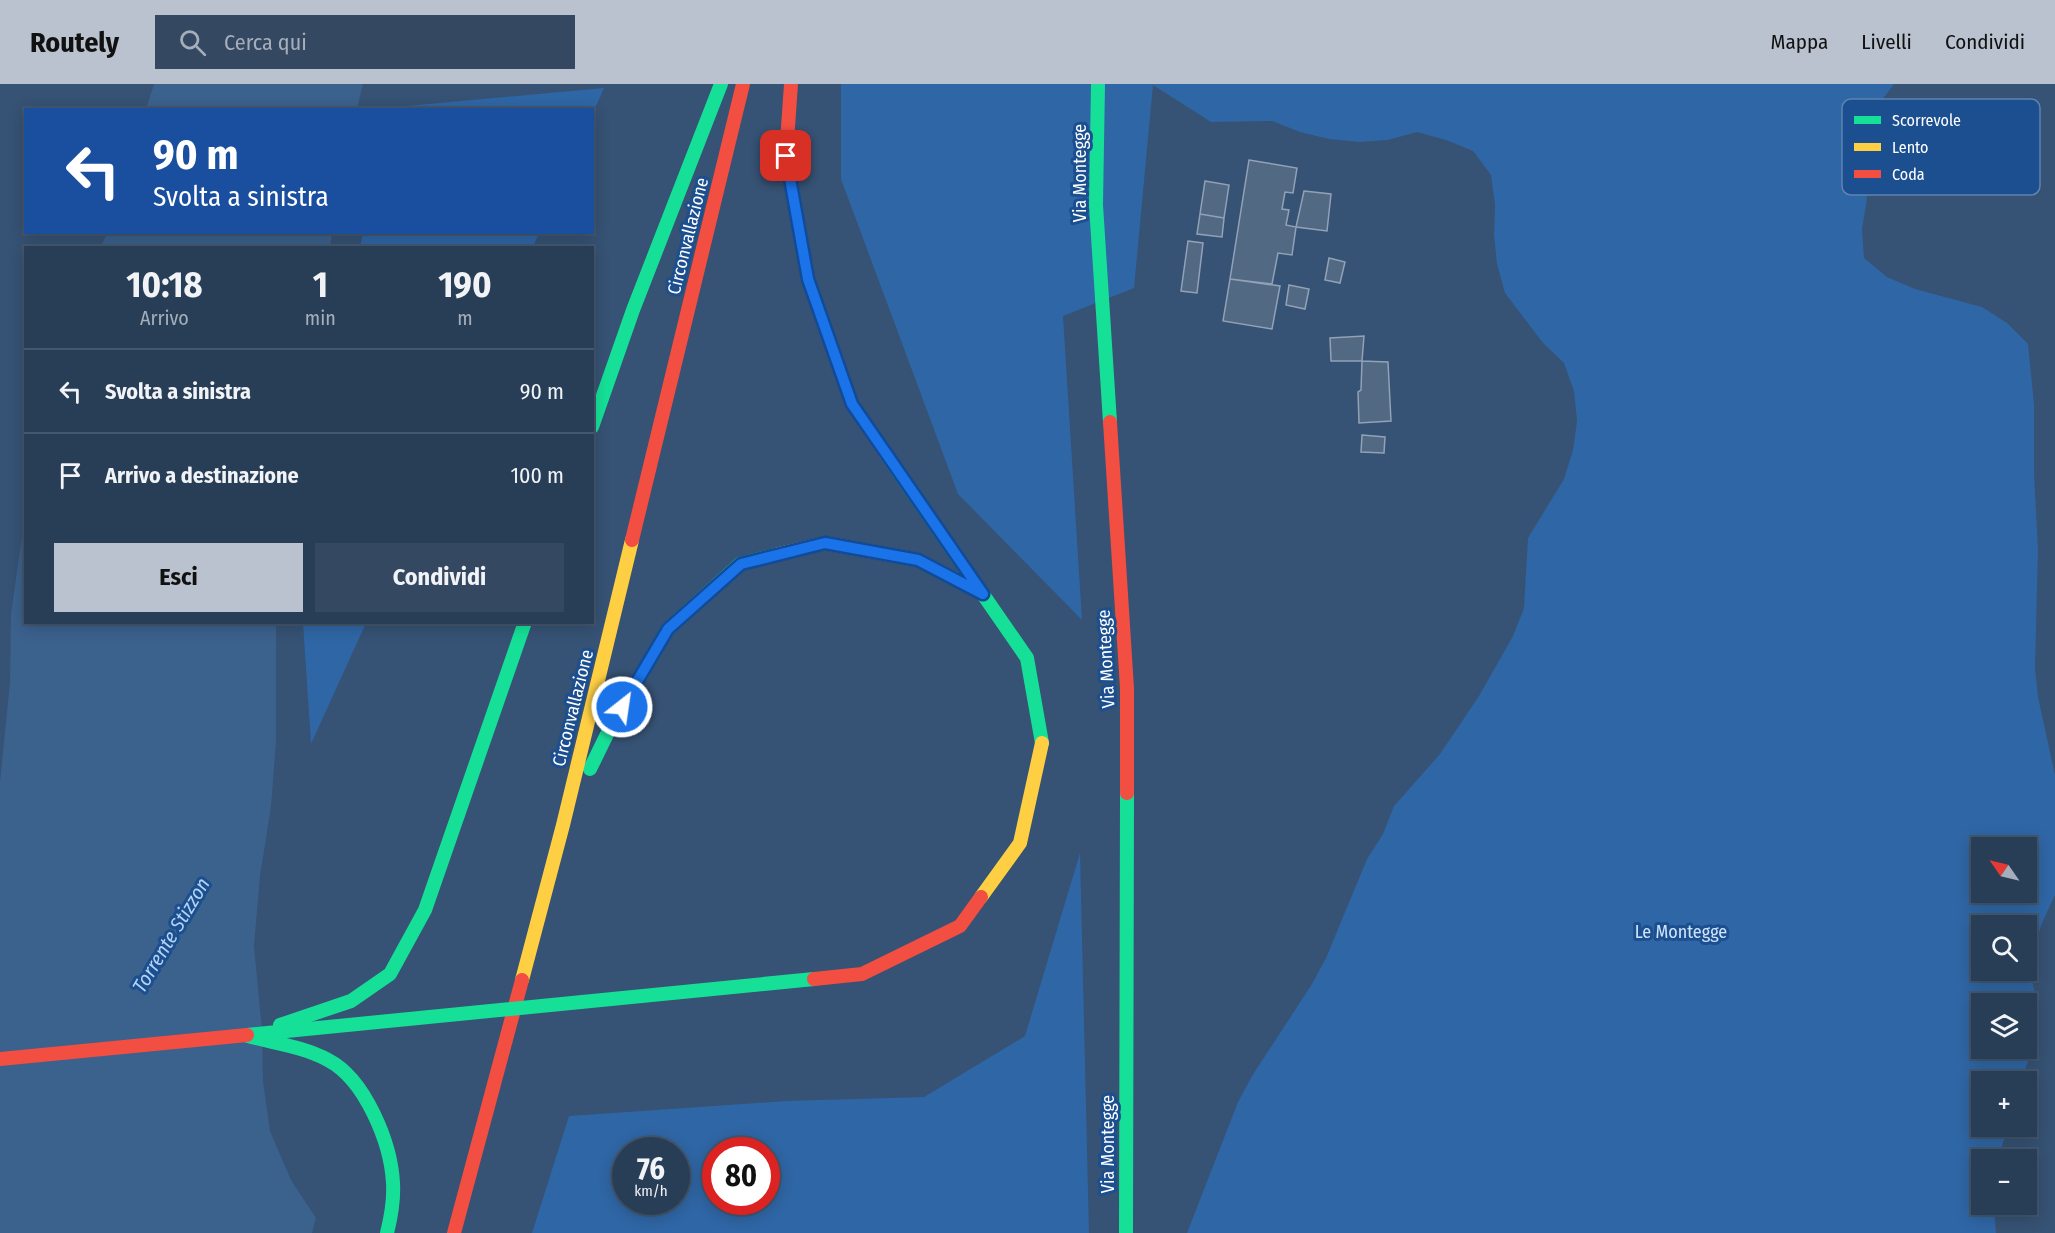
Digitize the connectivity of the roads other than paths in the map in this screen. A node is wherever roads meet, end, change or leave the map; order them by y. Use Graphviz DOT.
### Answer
graph roads {
  1 [pos="721,84"];
  2 [pos="743,84"];
  3 [pos="791,84"];
  4 [pos="1098,84"];
  5 [pos="594,421"];
  6 [pos="983,594"];
  7 [pos="524,624"];
  8 [pos="563,825"];
  9 [pos="248,1036"];
  10 [pos="0,1059"];
  11 [pos="387,1233"];
  12 [pos="454,1233"];
  13 [pos="1126,1233"];
  1 -- 5 [label="main road"];
  2 -- 8 [label="main road, Circonvallazione"];
  3 -- 6 [label="main road"];
  4 -- 13 [label="main road, Via Montegge"];
  6 -- 8 [label="main road"];
  6 -- 9 [label="main road, bridge"];
  7 -- 9 [label="main road, bridge"];
  8 -- 12 [label="main road, Circonvallazione"];
  9 -- 10 [label="main road, bridge"];
  9 -- 11 [label="main road"];
}
